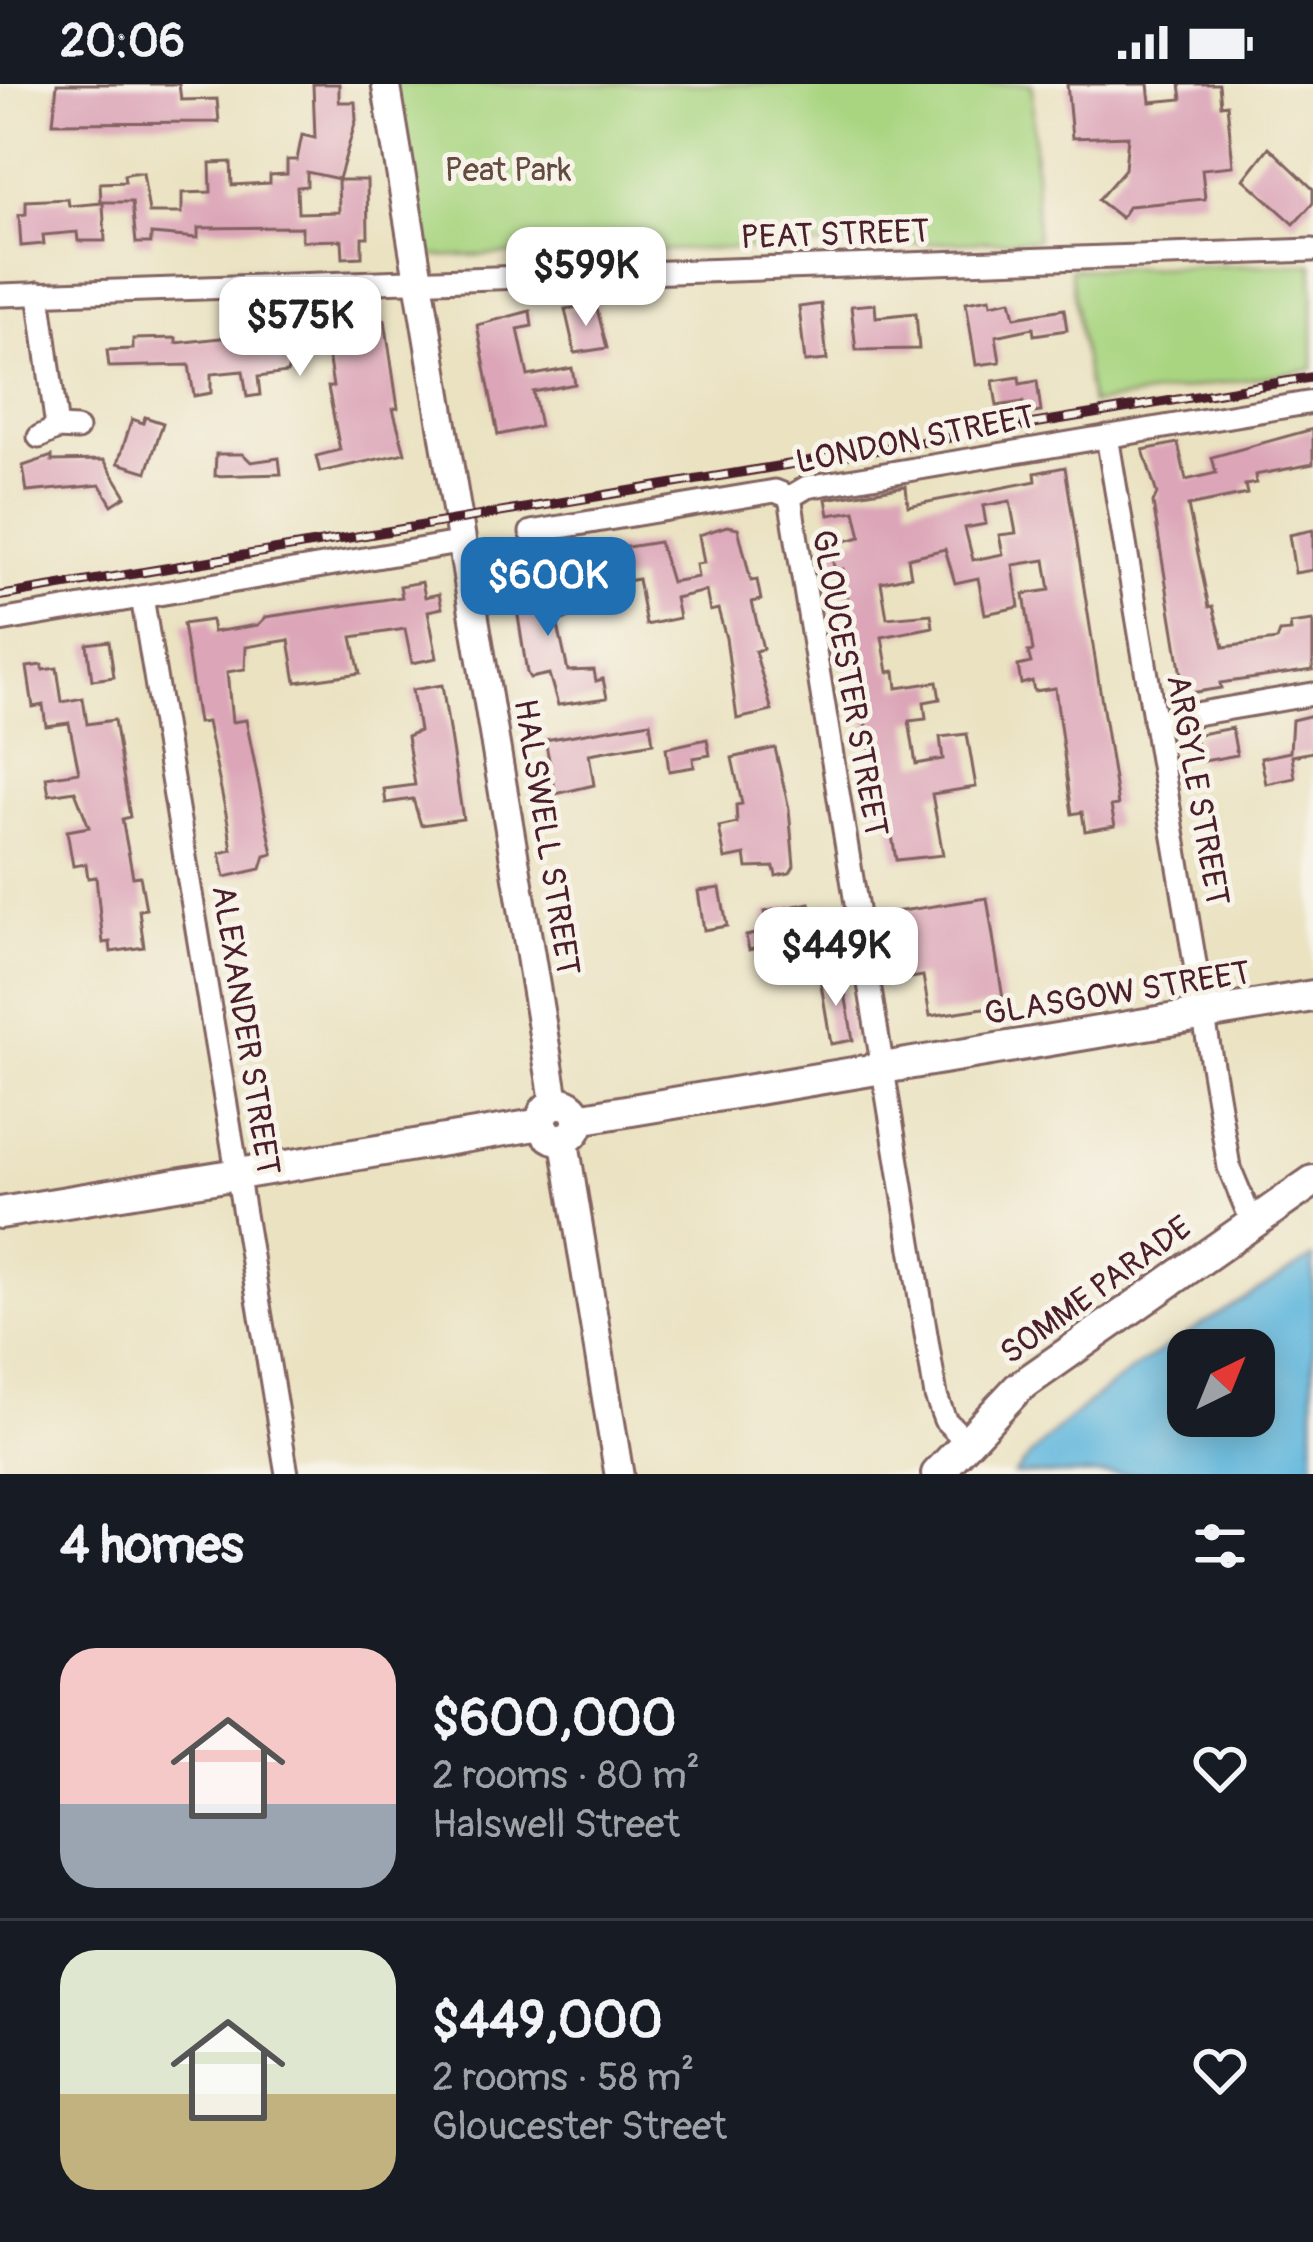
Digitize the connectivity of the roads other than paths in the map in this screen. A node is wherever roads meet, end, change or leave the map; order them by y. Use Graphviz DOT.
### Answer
graph roads {
  1 [pos="386,84"];
  2 [pos="1313,250"];
  3 [pos="419,280"];
  4 [pos="39,293"];
  5 [pos="0,295"];
  6 [pos="1313,402"];
  7 [pos="58,431"];
  8 [pos="1107,436"];
  9 [pos="790,497"];
  10 [pos="531,532"];
  11 [pos="464,542"];
  12 [pos="142,597"];
  13 [pos="0,621"];
  14 [pos="1313,694"];
  15 [pos="1154,721"];
  16 [pos="1313,996"];
  17 [pos="1204,1015"];
  18 [pos="882,1068"];
  19 [pos="560,1121"];
  20 [pos="238,1174"];
  21 [pos="1313,1181"];
  22 [pos="0,1214"];
  23 [pos="1252,1222"];
  24 [pos="964,1439"];
  25 [pos="287,1474"];
  26 [pos="619,1474"];
  27 [pos="937,1474"];
  1 -- 3 [label="street, HALSWELL STREET"];
  2 -- 3 [label="street, PEAT STREET"];
  3 -- 4 [label="street, PEAT STREET"];
  3 -- 11 [label="street, HALSWELL STREET"];
  4 -- 5 [label="street, PEAT STREET"];
  4 -- 7 [label="street"];
  6 -- 8 [label="street, LONDON STREET"];
  8 -- 9 [label="street, LONDON STREET"];
  8 -- 15 [label="street, ARGYLE STREET"];
  9 -- 10 [label="street, LONDON STREET"];
  9 -- 18 [label="street, GLOUCESTER STREET"];
  11 -- 12 [label="street"];
  11 -- 19 [label="street, HALSWELL STREET"];
  12 -- 13 [label="street"];
  12 -- 20 [label="street, ALEXANDER STREET"];
  14 -- 15 [label="street"];
  15 -- 17 [label="street, ARGYLE STREET"];
  16 -- 17 [label="main road, GLASGOW STREET"];
  17 -- 18 [label="main road, GLASGOW STREET"];
  17 -- 23 [label="street, ARGYLE STREET"];
  18 -- 19 [label="main road, GLASGOW STREET"];
  18 -- 24 [label="street, GLOUCESTER STREET"];
  19 -- 20 [label="main road, GLASGOW STREET"];
  19 -- 26 [label="street, HALSWELL STREET"];
  20 -- 22 [label="main road, GLASGOW STREET"];
  20 -- 25 [label="street, ALEXANDER STREET"];
  21 -- 23 [label="main road, SOMME PARADE"];
  23 -- 24 [label="main road, SOMME PARADE"];
  24 -- 27 [label="main road, SOMME PARADE"];
}
